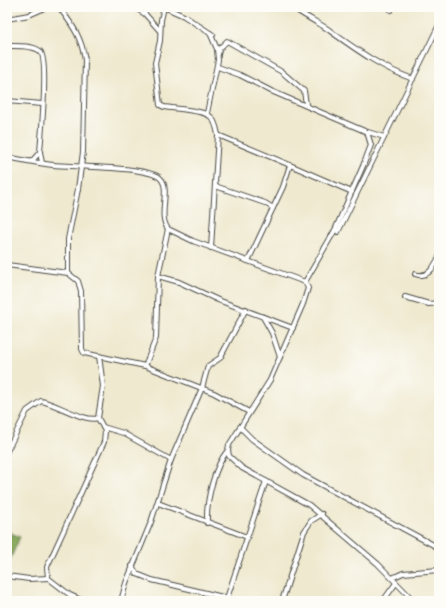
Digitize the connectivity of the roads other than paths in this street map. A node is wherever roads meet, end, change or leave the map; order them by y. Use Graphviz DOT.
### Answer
graph roads {
  1 [pos="46,7"];
  2 [pos="59,7"];
  3 [pos="134,7"];
  4 [pos="292,7"];
  5 [pos="7,20"];
  6 [pos="439,25"];
  7 [pos="160,31"];
  8 [pos="7,46"];
  9 [pos="218,54"];
  10 [pos="218,67"];
  11 [pos="413,79"];
  12 [pos="7,102"];
  13 [pos="42,104"];
  14 [pos="306,104"];
  15 [pos="207,113"];
  16 [pos="367,132"];
  17 [pos="218,135"];
  18 [pos="384,137"];
  19 [pos="40,152"];
  20 [pos="375,155"];
  21 [pos="8,158"];
  22 [pos="32,161"];
  23 [pos="42,163"];
  24 [pos="290,165"];
  25 [pos="363,166"];
  26 [pos="82,167"];
  27 [pos="7,182"];
  28 [pos="214,186"];
  29 [pos="352,192"];
  30 [pos="273,208"];
  31 [pos="168,229"];
  32 [pos="338,232"];
  33 [pos="211,248"];
  34 [pos="439,257"];
  35 [pos="248,261"];
  36 [pos="7,265"];
  37 [pos="68,273"];
  38 [pos="415,274"];
  39 [pos="158,276"];
  40 [pos="305,282"];
  41 [pos="405,297"];
  42 [pos="439,303"];
  43 [pos="246,309"];
  44 [pos="263,316"];
  45 [pos="293,328"];
  46 [pos="99,356"];
  47 [pos="280,357"];
  48 [pos="145,366"];
  49 [pos="202,388"];
  50 [pos="249,412"];
  51 [pos="98,418"];
  52 [pos="103,427"];
  53 [pos="240,427"];
  54 [pos="9,442"];
  55 [pos="228,450"];
  56 [pos="7,451"];
  57 [pos="171,460"];
  58 [pos="266,482"];
  59 [pos="158,503"];
  60 [pos="322,514"];
  61 [pos="207,523"];
  62 [pos="247,537"];
  63 [pos="439,548"];
  64 [pos="132,566"];
  65 [pos="439,570"];
  66 [pos="7,576"];
  67 [pos="48,578"];
  68 [pos="392,578"];
  69 [pos="396,583"];
  70 [pos="227,599"];
  71 [pos="83,601"];
  72 [pos="121,601"];
  73 [pos="282,601"];
  74 [pos="383,601"];
  75 [pos="414,601"];
  1 -- 5 [label="street"];
  2 -- 26 [label="street"];
  3 -- 7 [label="street"];
  4 -- 11 [label="street"];
  6 -- 11 [label="street"];
  7 -- 9 [label="street"];
  7 -- 15 [label="street"];
  8 -- 13 [label="street"];
  9 -- 10 [label="street"];
  9 -- 14 [label="street"];
  10 -- 14 [label="street"];
  10 -- 15 [label="street"];
  11 -- 18 [label="street"];
  12 -- 13 [label="street"];
  13 -- 19 [label="street"];
  14 -- 16 [label="street"];
  15 -- 17 [label="street"];
  16 -- 18 [label="street"];
  16 -- 25 [label="street"];
  17 -- 24 [label="street"];
  17 -- 28 [label="street"];
  18 -- 20 [label="street"];
  19 -- 22 [label="street"];
  19 -- 23 [label="street"];
  20 -- 25 [label="street"];
  20 -- 32 [label="street"];
  21 -- 22 [label="street"];
  21 -- 27 [label="street"];
  22 -- 23 [label="street"];
  23 -- 26 [label="street"];
  24 -- 29 [label="street"];
  24 -- 30 [label="street"];
  25 -- 29 [label="street"];
  26 -- 31 [label="street"];
  26 -- 37 [label="street"];
  28 -- 30 [label="street"];
  28 -- 33 [label="street"];
  29 -- 40 [label="street"];
  30 -- 35 [label="street"];
  31 -- 33 [label="street"];
  31 -- 39 [label="street"];
  33 -- 35 [label="street"];
  34 -- 38 [label="street"];
  35 -- 40 [label="street"];
  36 -- 37 [label="street"];
  37 -- 46 [label="street"];
  39 -- 43 [label="street"];
  39 -- 48 [label="street"];
  40 -- 45 [label="street"];
  41 -- 42 [label="street"];
  43 -- 44 [label="street"];
  43 -- 49 [label="street"];
  44 -- 45 [label="street"];
  44 -- 47 [label="street"];
  45 -- 47 [label="street"];
  46 -- 48 [label="street"];
  46 -- 51 [label="street"];
  47 -- 50 [label="street"];
  48 -- 49 [label="street"];
  49 -- 50 [label="street"];
  49 -- 57 [label="street"];
  50 -- 53 [label="street"];
  51 -- 52 [label="street"];
  51 -- 54 [label="street"];
  52 -- 57 [label="street"];
  52 -- 67 [label="street"];
  53 -- 55 [label="street"];
  53 -- 63 [label="street"];
  54 -- 56 [label="street"];
  55 -- 58 [label="street"];
  55 -- 61 [label="street"];
  57 -- 59 [label="street"];
  58 -- 60 [label="street"];
  58 -- 62 [label="street"];
  59 -- 61 [label="street"];
  59 -- 64 [label="street"];
  60 -- 68 [label="street"];
  60 -- 73 [label="street"];
  61 -- 62 [label="street"];
  62 -- 70 [label="street"];
  64 -- 70 [label="street"];
  64 -- 72 [label="street"];
  65 -- 68 [label="street"];
  66 -- 67 [label="street"];
  67 -- 71 [label="street"];
  68 -- 69 [label="street"];
  69 -- 74 [label="street"];
  69 -- 75 [label="street"];
}
